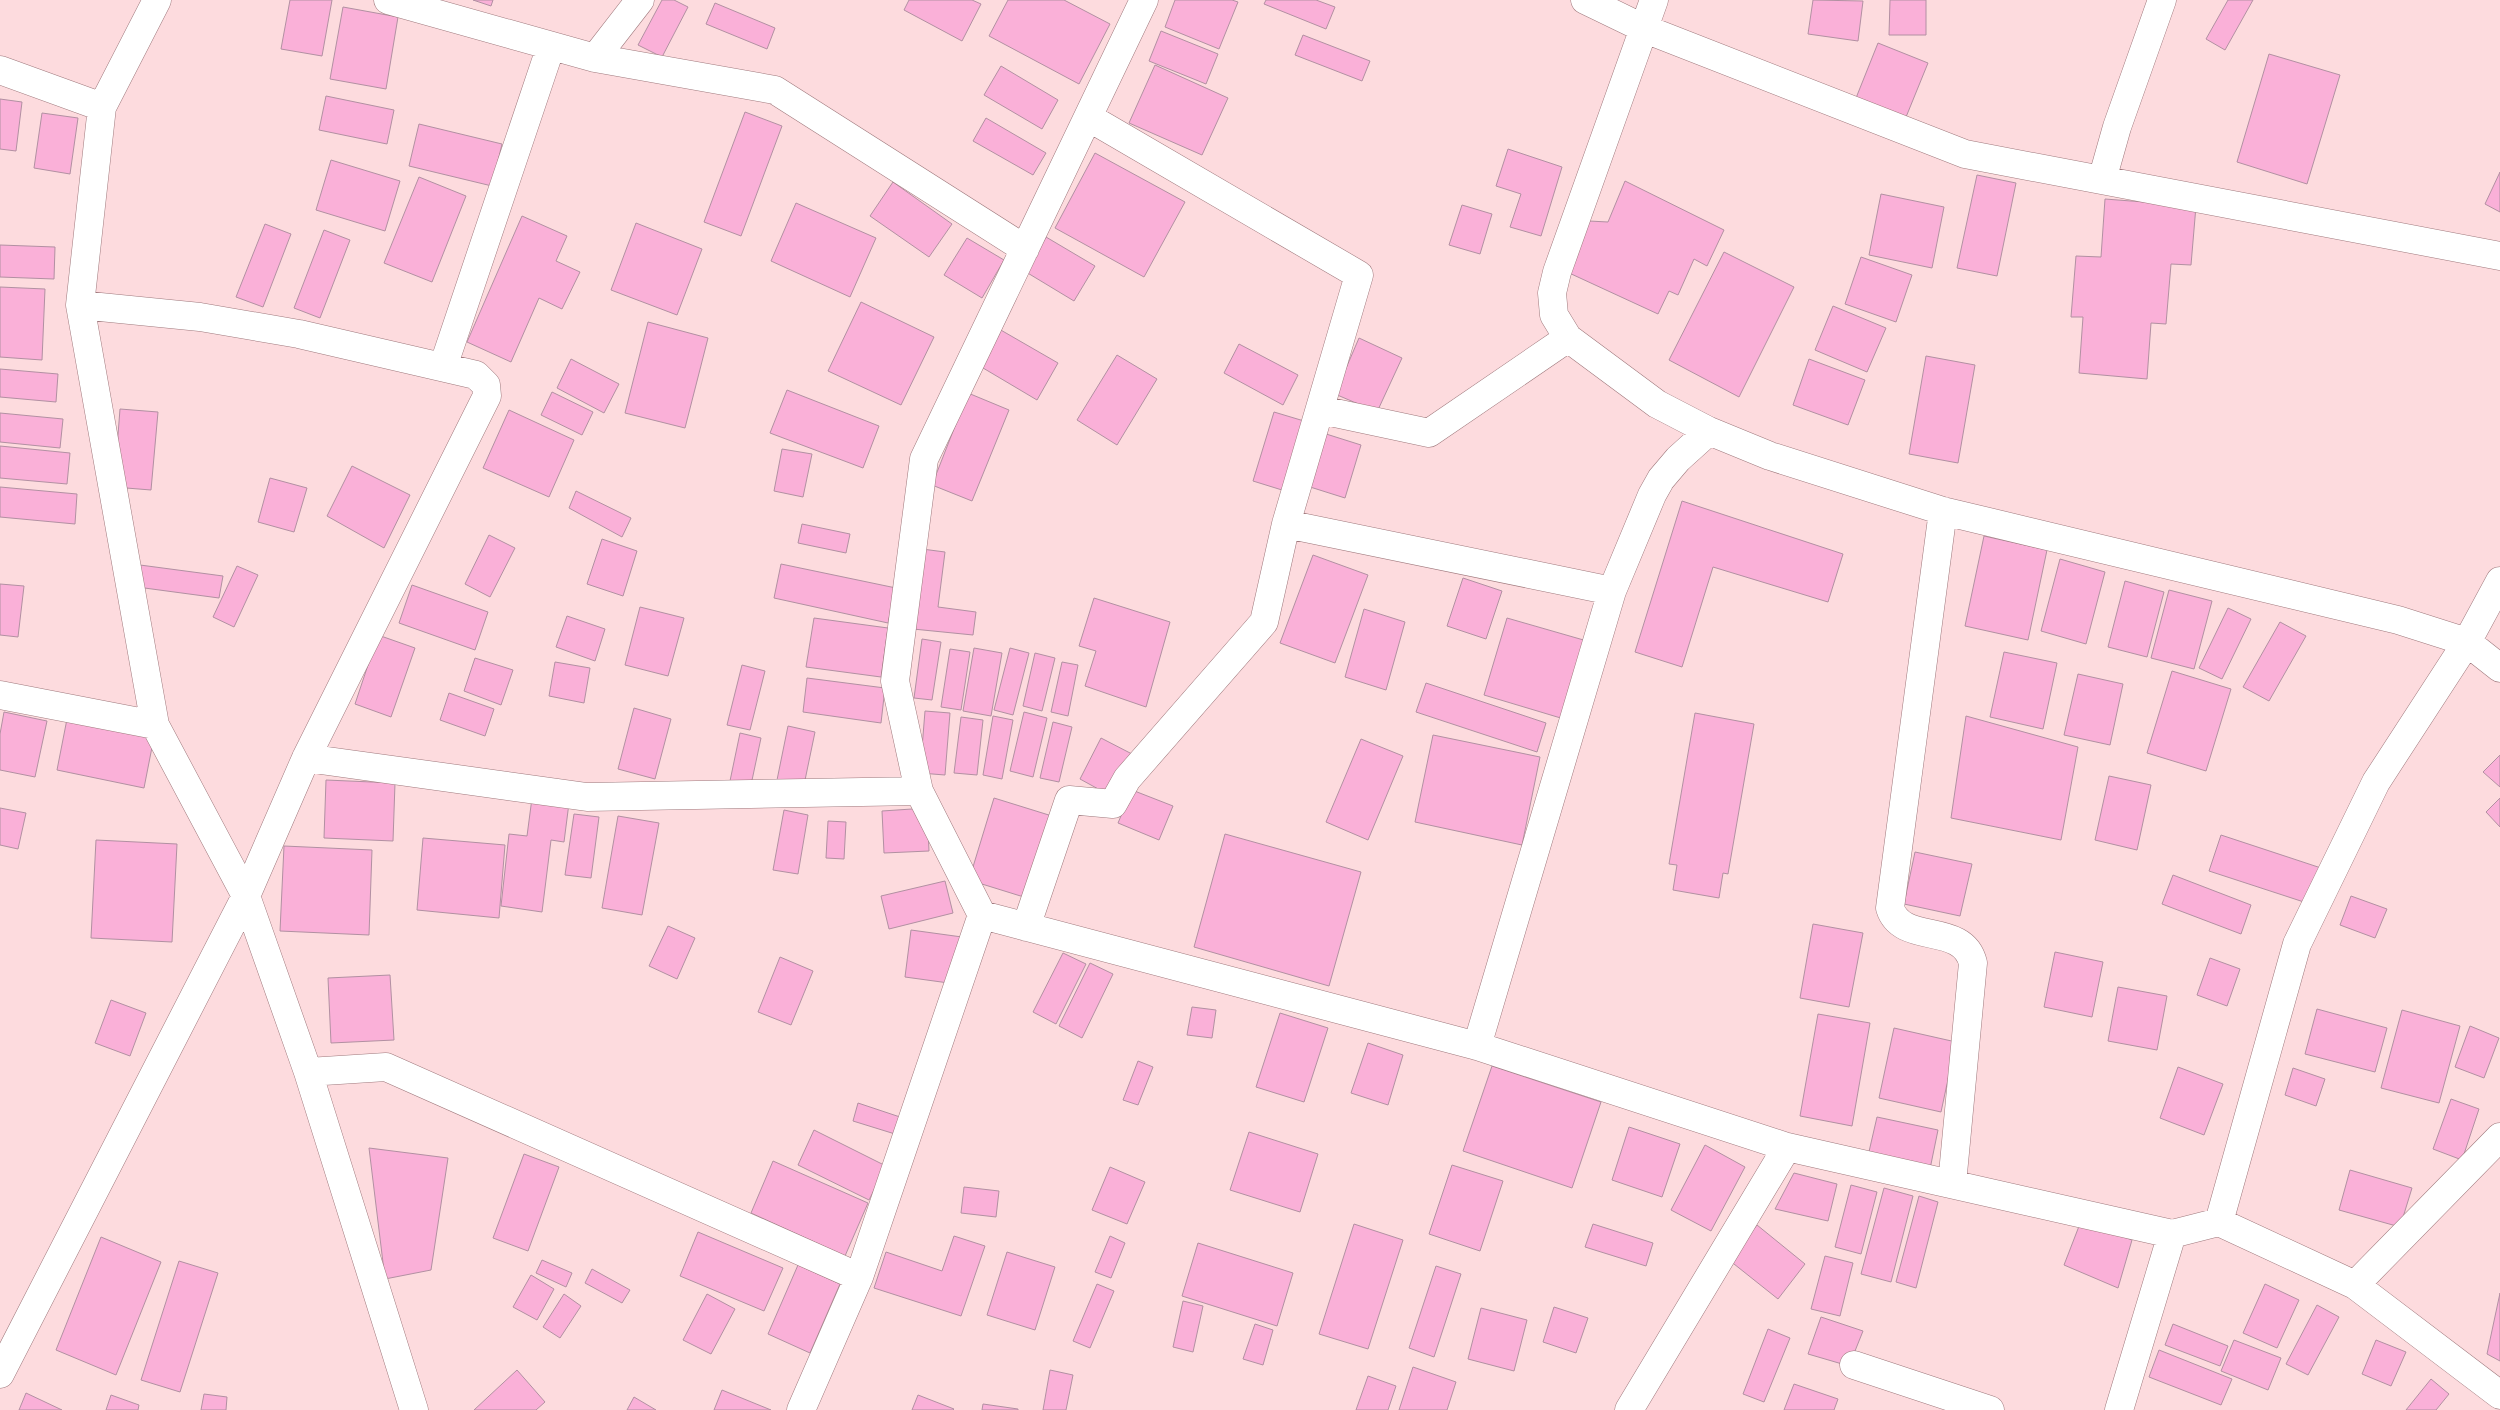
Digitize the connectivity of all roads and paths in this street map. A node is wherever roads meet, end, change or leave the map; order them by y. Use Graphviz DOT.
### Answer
graph roads {
  1 [pos="157,0"];
  2 [pos="388,0"];
  3 [pos="640,0"];
  4 [pos="1144,0"];
  5 [pos="1585,0"];
  6 [pos="1654,0"];
  7 [pos="2162,0"];
  8 [pos="1645,29"];
  9 [pos="551,46"];
  10 [pos="595,58"];
  11 [pos="0,70"];
  12 [pos="102,107"];
  13 [pos="1088,117"];
  14 [pos="2102,180"];
  15 [pos="1025,249"];
  16 [pos="2500,256"];
  17 [pos="80,304"];
  18 [pos="1568,338"];
  19 [pos="443,367"];
  20 [pos="1321,410"];
  21 [pos="1709,431"];
  22 [pos="1944,511"];
  23 [pos="1286,524"];
  24 [pos="2500,581"];
  25 [pos="1612,591"];
  26 [pos="2467,642"];
  27 [pos="2500,668"];
  28 [pos="0,694"];
  29 [pos="155,725"];
  30 [pos="306,758"];
  31 [pos="919,791"];
  32 [pos="246,896"];
  33 [pos="982,916"];
  34 [pos="1026,927"];
  35 [pos="1477,1046"];
  36 [pos="308,1072"];
  37 [pos="2500,1137"];
  38 [pos="1787,1147"];
  39 [pos="1952,1184"];
  40 [pos="2219,1222"];
  41 [pos="2172,1234"];
  42 [pos="859,1277"];
  43 [pos="2355,1284"];
  44 [pos="1854,1365"];
  45 [pos="0,1374"];
  46 [pos="2500,1395"];
  47 [pos="414,1410"];
  48 [pos="801,1410"];
  49 [pos="1629,1410"];
  50 [pos="1990,1410"];
  51 [pos="2119,1410"];
  1 -- 12 [label="street"];
  2 -- 9 [label="street"];
  3 -- 10 [label="street"];
  4 -- 13 [label="street"];
  5 -- 8 [label="street"];
  6 -- 8 [label="street"];
  7 -- 14 [label="street"];
  8 -- 14 [label="street"];
  8 -- 18 [label="street"];
  9 -- 10 [label="street"];
  9 -- 19 [label="street"];
  10 -- 15 [label="street"];
  11 -- 12 [label="street"];
  12 -- 17 [label="street"];
  13 -- 15 [label="street"];
  13 -- 20 [label="street"];
  14 -- 16 [label="street"];
  15 -- 31 [label="street"];
  17 -- 19 [label="street"];
  17 -- 29 [label="street"];
  18 -- 20 [label="street"];
  18 -- 21 [label="street"];
  19 -- 30 [label="street"];
  20 -- 23 [label="street"];
  21 -- 22 [label="street"];
  21 -- 25 [label="street"];
  22 -- 26 [label="street"];
  22 -- 39 [label="street"];
  23 -- 25 [label="street"];
  23 -- 34 [label="street"];
  24 -- 26 [label="street"];
  25 -- 35 [label="street"];
  26 -- 27 [label="street"];
  26 -- 40 [label="street"];
  28 -- 29 [label="street"];
  29 -- 32 [label="street"];
  30 -- 31 [label="street"];
  30 -- 32 [label="street"];
  31 -- 33 [label="street"];
  32 -- 36 [label="street"];
  32 -- 45 [label="street"];
  33 -- 34 [label="street"];
  33 -- 42 [label="street"];
  34 -- 35 [label="street"];
  35 -- 38 [label="street"];
  36 -- 42 [label="street"];
  36 -- 47 [label="street"];
  37 -- 43 [label="street"];
  38 -- 39 [label="street"];
  38 -- 49 [label="street"];
  39 -- 41 [label="street"];
  40 -- 41 [label="street"];
  40 -- 43 [label="street"];
  41 -- 51 [label="street"];
  42 -- 48 [label="street"];
  43 -- 46 [label="street"];
  44 -- 50 [label="street"];
}
